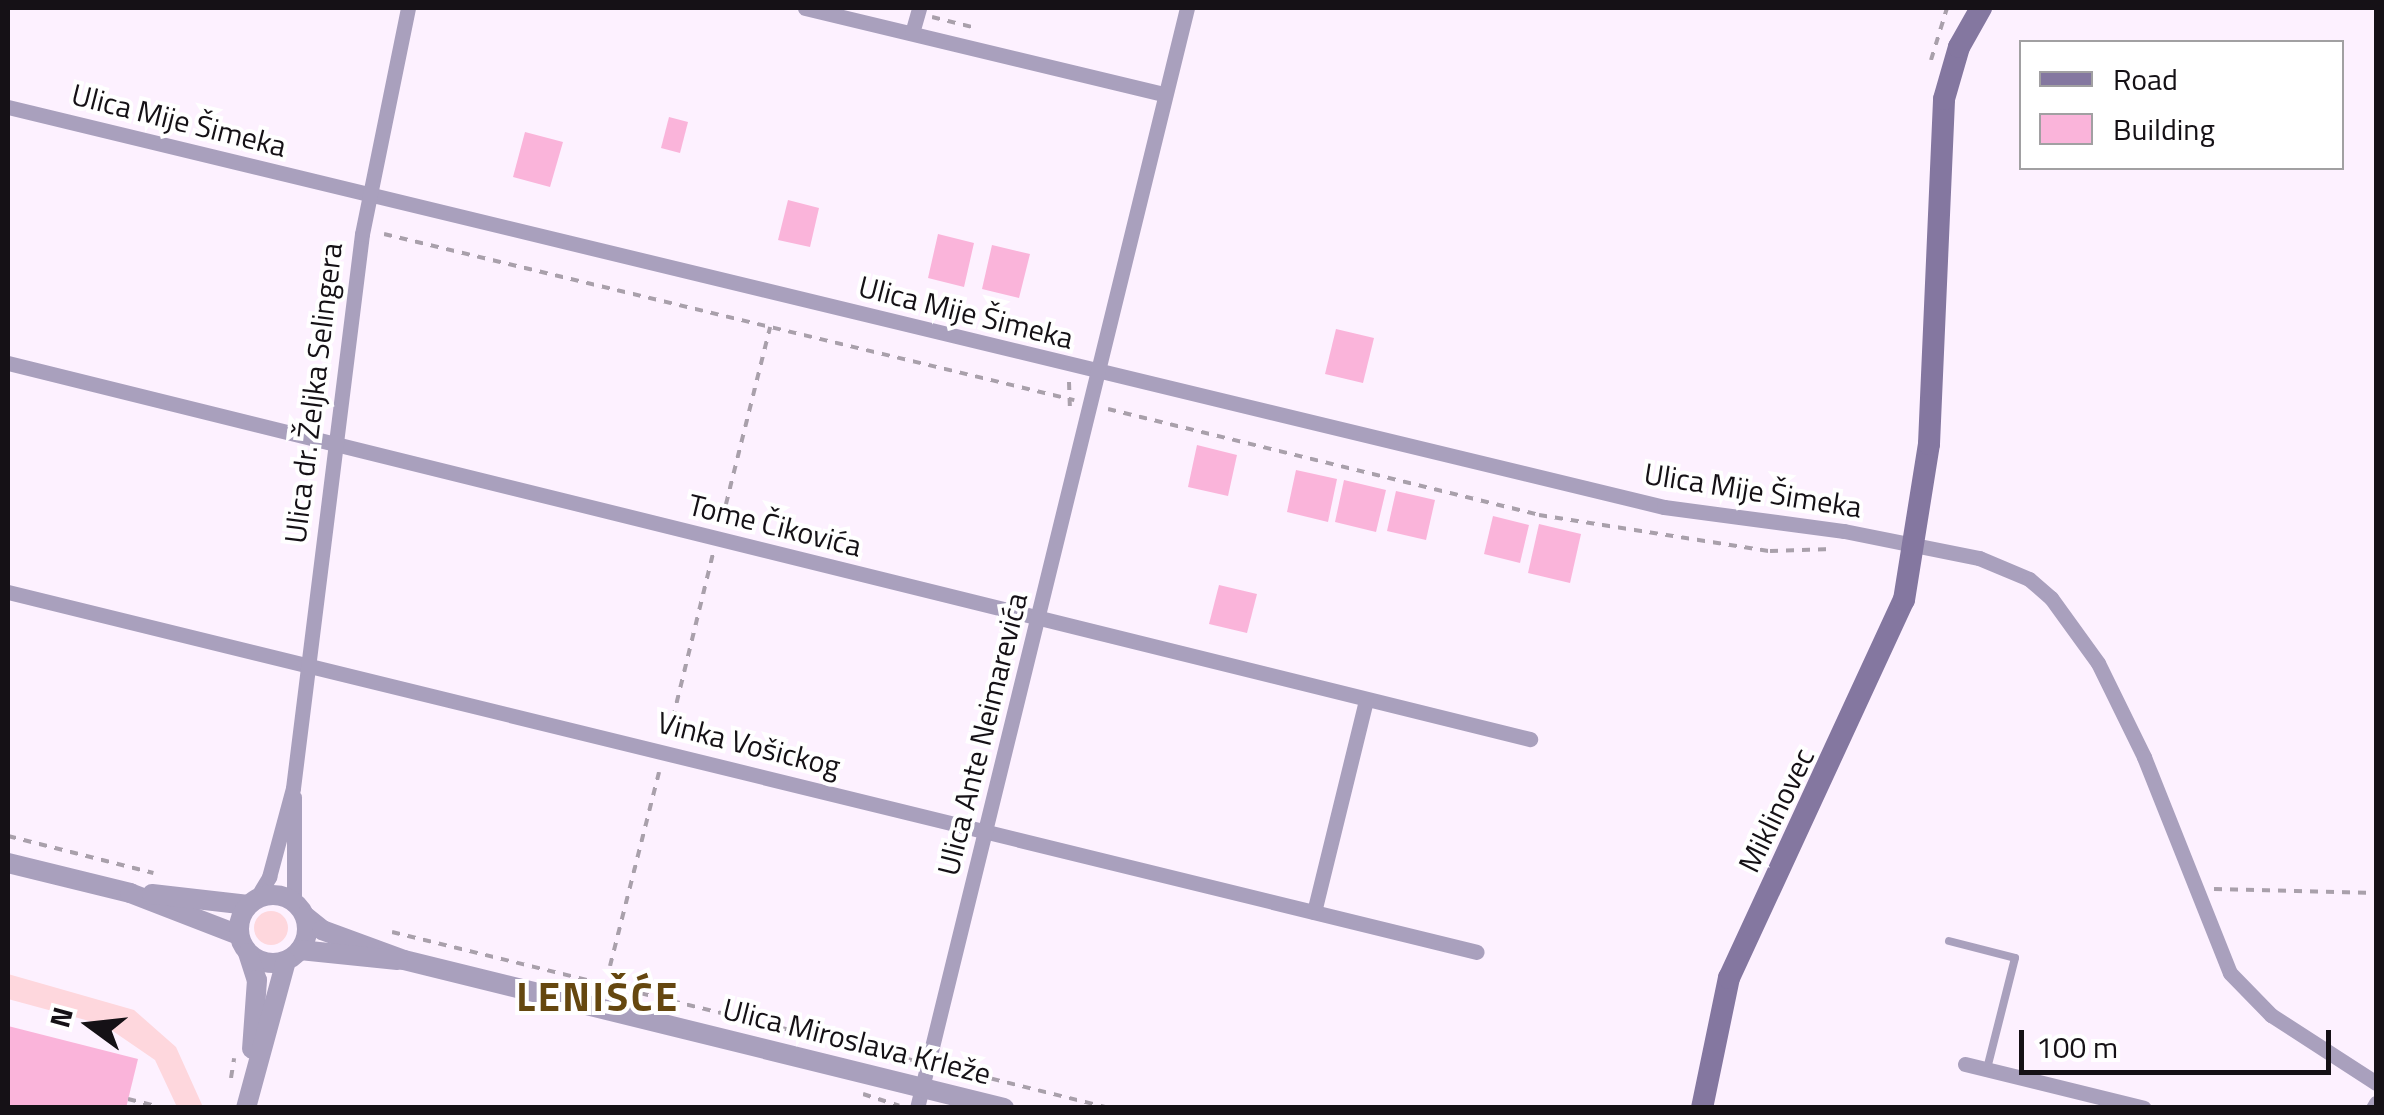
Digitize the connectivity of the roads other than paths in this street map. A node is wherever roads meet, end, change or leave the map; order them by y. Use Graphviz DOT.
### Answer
graph roads {
  1 [pos="408,8"];
  2 [pos="805,8"];
  3 [pos="918,8"];
  4 [pos="1186,8"];
  5 [pos="1981,8"];
  6 [pos="912,34"];
  7 [pos="1164,94"];
  8 [pos="8,107"];
  9 [pos="375,196"];
  10 [pos="8,362"];
  11 [pos="1098,372"];
  12 [pos="336,444"];
  13 [pos="1917,543"];
  14 [pos="8,592"];
  15 [pos="1038,620"];
  16 [pos="310,666"];
  17 [pos="1366,700"];
  18 [pos="1530,739"];
  19 [pos="293,788"];
  20 [pos="986,832"];
  21 [pos="8,863"];
  22 [pos="130,893"];
  23 [pos="252,902"];
  24 [pos="299,909"];
  25 [pos="1314,912"];
  26 [pos="1949,941"];
  27 [pos="243,944"];
  28 [pos="1477,952"];
  29 [pos="293,956"];
  30 [pos="404,960"];
  31 [pos="1965,1064"];
  32 [pos="1987,1069"];
  33 [pos="2376,1083"];
  34 [pos="241,1096"];
  35 [pos="920,1098"];
  36 [pos="1004,1108"];
  37 [pos="1702,1108"];
  38 [pos="2144,1108"];
  1 -- 9 [label="street, Ulica dr. Željka Selingera"];
  2 -- 6 [label="street"];
  3 -- 6 [label="street"];
  4 -- 7 [label="street, Ulica Ante Neimarevića"];
  5 -- 13 [label="main road, Miklinovec"];
  6 -- 7 [label="street"];
  7 -- 11 [label="street, Ulica Ante Neimarevića"];
  8 -- 9 [label="street, Ulica Mije Šimeka"];
  9 -- 11 [label="street, Ulica Mije Šimeka"];
  9 -- 12 [label="street, Ulica dr. Željka Selingera"];
  10 -- 12 [label="street, Tome Čikovića"];
  11 -- 13 [label="street, Ulica Mije Šimeka"];
  11 -- 15 [label="street, Ulica Ante Neimarevića"];
  12 -- 15 [label="street, Tome Čikovića"];
  12 -- 16 [label="street, Ulica dr. Željka Selingera"];
  13 -- 33 [label="street"];
  13 -- 37 [label="main road, Miklinovec"];
  14 -- 16 [label="street, Vinka Vošickog"];
  15 -- 17 [label="street, Tome Čikovića"];
  15 -- 20 [label="street, Ulica Ante Neimarevića"];
  16 -- 19 [label="street, Ulica dr. Željka Selingera"];
  16 -- 20 [label="street, Vinka Vošickog"];
  17 -- 18 [label="street, Tome Čikovića"];
  17 -- 25 [label="street"];
  19 -- 23 [label="street, Ulica dr. Željka Selingera"];
  19 -- 24 [label="street, Ulica dr. Željka Selingera"];
  20 -- 25 [label="street, Vinka Vošickog"];
  20 -- 35 [label="street, Ulica Ante Neimarevića"];
  21 -- 22 [label="street"];
  22 -- 23 [label="street"];
  22 -- 27 [label="street"];
  23 -- 24 [label="street"];
  23 -- 27 [label="street"];
  24 -- 29 [label="street"];
  24 -- 30 [label="street, Ulica Miroslava Krleže"];
  25 -- 28 [label="street, Vinka Vošickog"];
  26 -- 32 [label="lane"];
  27 -- 29 [label="street"];
  27 -- 34 [label="street"];
  29 -- 30 [label="street, Ulica Miroslava Krleže"];
  29 -- 34 [label="street"];
  30 -- 35 [label="street, Ulica Miroslava Krleže"];
  31 -- 32 [label="street"];
  32 -- 38 [label="street"];
  35 -- 36 [label="street, Ulica Miroslava Krleže"];
}
